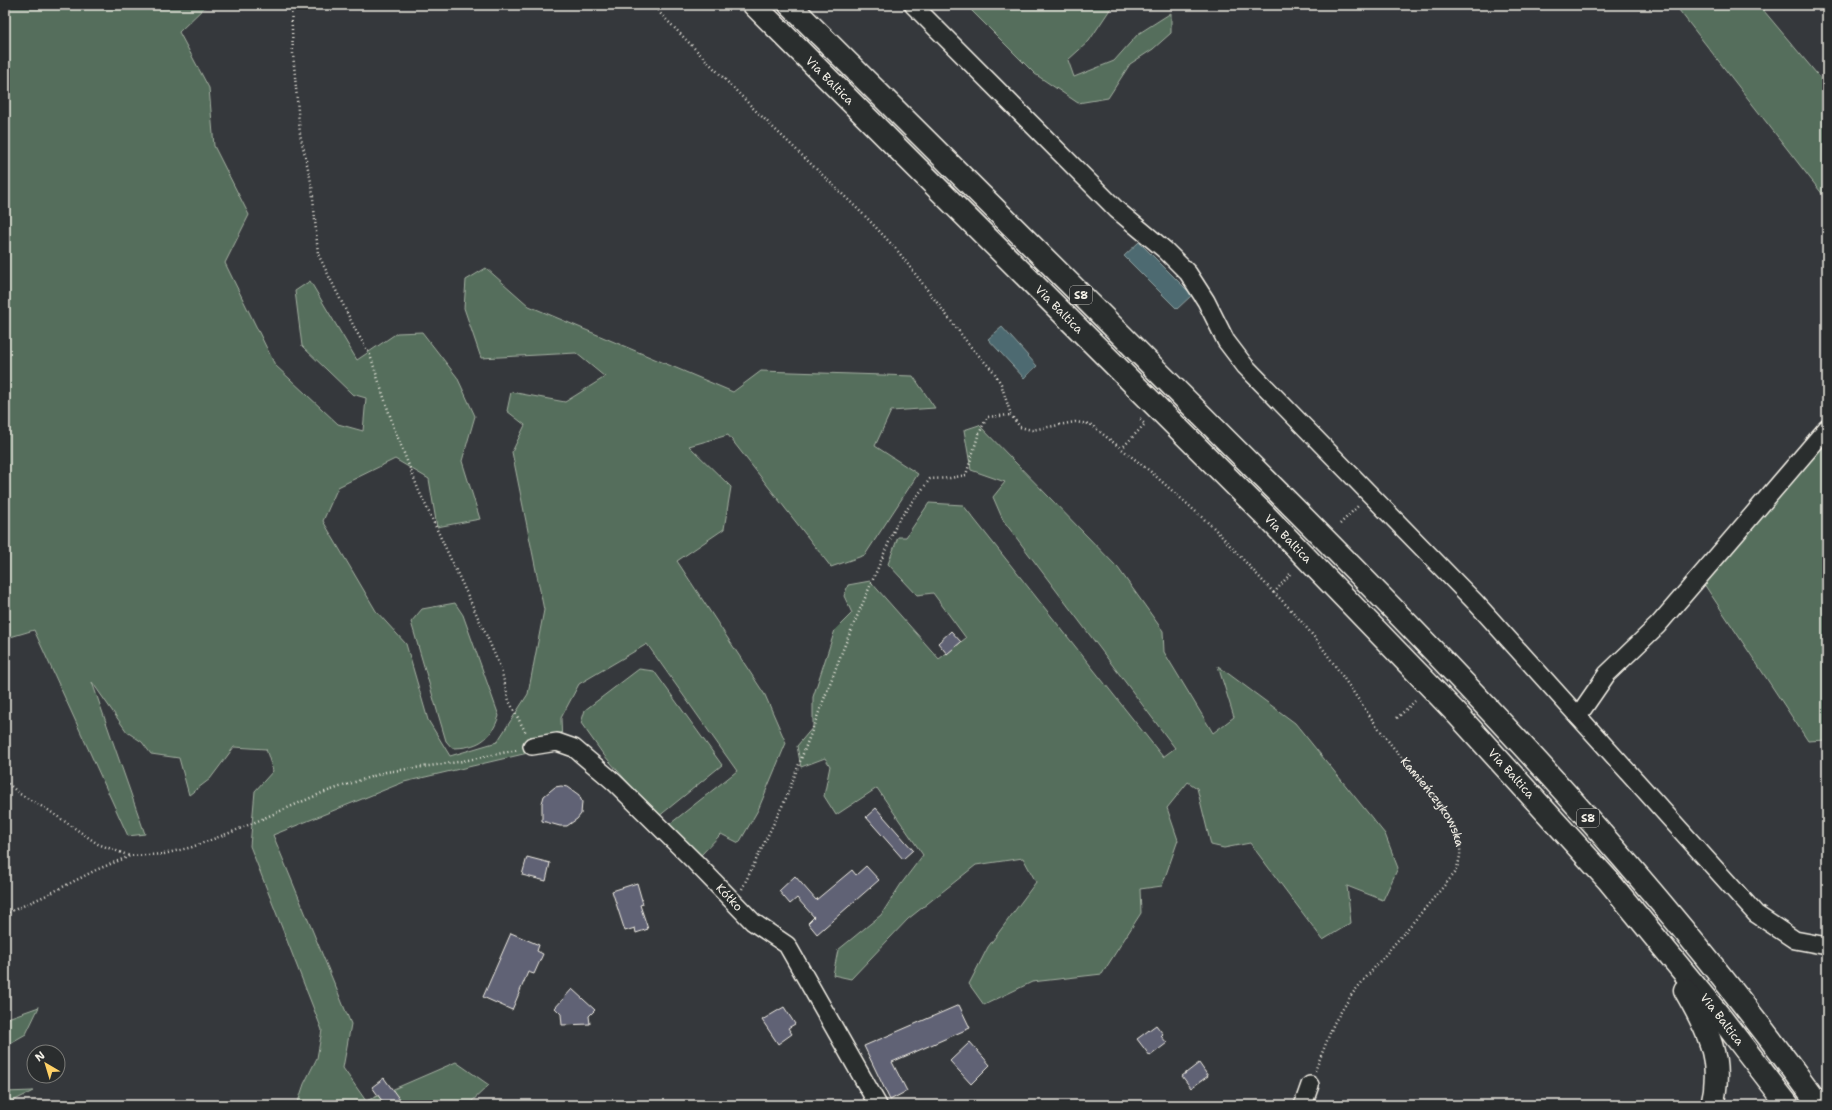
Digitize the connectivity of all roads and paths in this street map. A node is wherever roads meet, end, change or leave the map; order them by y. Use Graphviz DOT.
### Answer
graph roads {
  1 [pos="291,5"];
  2 [pos="652,5"];
  3 [pos="754,5"];
  4 [pos="790,5"];
  5 [pos="913,5"];
  6 [pos="1011,415"];
  7 [pos="1142,421"];
  8 [pos="1827,428"];
  9 [pos="1125,445"];
  10 [pos="1370,495"];
  11 [pos="1340,524"];
  12 [pos="1290,574"];
  13 [pos="1274,593"];
  14 [pos="1415,701"];
  15 [pos="1578,716"];
  16 [pos="1396,718"];
  17 [pos="532,746"];
  18 [pos="5,781"];
  19 [pos="130,856"];
  20 [pos="735,903"];
  21 [pos="5,914"];
  22 [pos="1651,932"];
  23 [pos="1827,946"];
  24 [pos="1789,1063"];
  25 [pos="1310,1085"];
  26 [pos="1827,1104"];
  27 [pos="878,1105"];
  28 [pos="1303,1105"];
  29 [pos="1712,1105"];
  30 [pos="1788,1105"];
  31 [pos="1819,1105"];
  1 -- 17 [label="path"];
  2 -- 6 [label="path"];
  3 -- 22 [label="highway, Via Baltica / S8"];
  4 -- 24 [label="highway, S8"];
  5 -- 10 [label="street"];
  6 -- 13 [label="path, Kamieńczykowska"];
  6 -- 20 [label="path"];
  7 -- 9 [label="path"];
  8 -- 15 [label="street"];
  10 -- 11 [label="path"];
  10 -- 15 [label="street"];
  12 -- 13 [label="path"];
  13 -- 25 [label="path, Kamieńczykowska"];
  14 -- 16 [label="path"];
  15 -- 23 [label="street"];
  17 -- 19 [label="path"];
  17 -- 20 [label="street, Kółko"];
  18 -- 19 [label="path"];
  19 -- 21 [label="path"];
  20 -- 27 [label="street, Kółko"];
  22 -- 29 [label="highway"];
  22 -- 30 [label="highway, Via Baltica / S8"];
  24 -- 26 [label="highway"];
  24 -- 31 [label="highway, S8"];
  25 -- 28 [label="street"];
}
